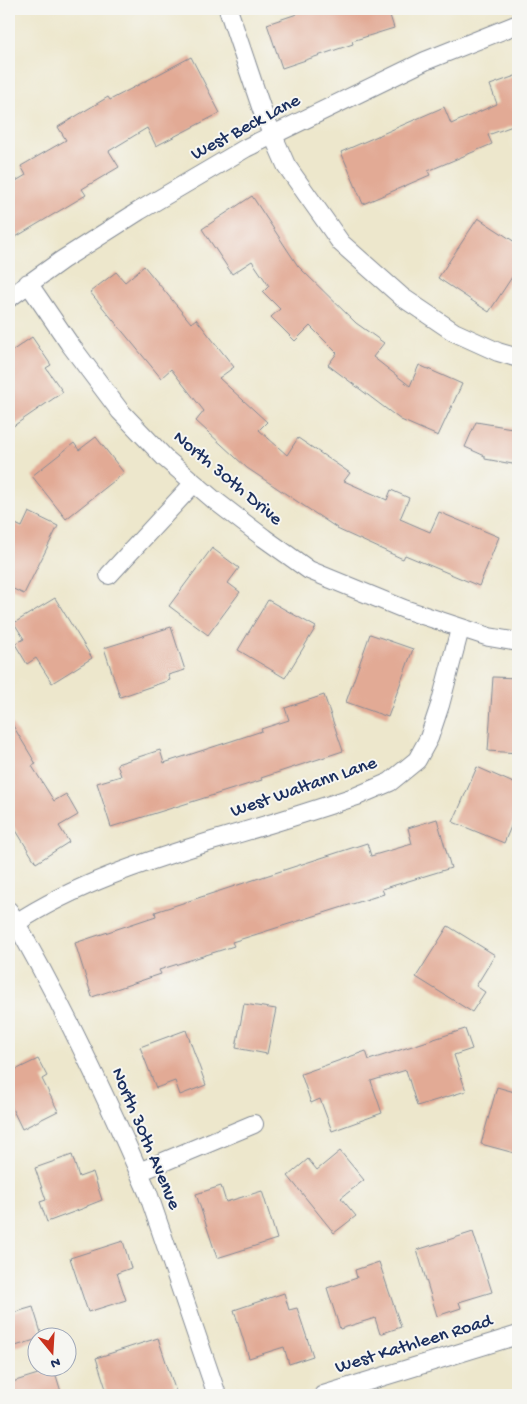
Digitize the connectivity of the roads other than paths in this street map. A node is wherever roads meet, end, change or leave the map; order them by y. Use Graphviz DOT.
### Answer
graph roads {
  1 [pos="228,9"];
  2 [pos="518,24"];
  3 [pos="273,135"];
  4 [pos="28,283"];
  5 [pos="9,298"];
  6 [pos="518,358"];
  7 [pos="194,483"];
  8 [pos="109,575"];
  9 [pos="460,628"];
  10 [pos="518,642"];
  11 [pos="12,917"];
  12 [pos="254,1124"];
  13 [pos="138,1172"];
  14 [pos="518,1335"];
  15 [pos="217,1395"];
  16 [pos="322,1395"];
  1 -- 3 [label="street"];
  2 -- 3 [label="street, West Beck Lane"];
  3 -- 4 [label="street, West Beck Lane"];
  3 -- 6 [label="street"];
  4 -- 5 [label="street, West Beck Lane"];
  4 -- 7 [label="street, North 30th Drive"];
  7 -- 8 [label="street"];
  7 -- 9 [label="street, North 30th Drive"];
  9 -- 10 [label="street"];
  9 -- 11 [label="street, West Waltann Lane"];
  11 -- 13 [label="street, North 30th Avenue"];
  12 -- 13 [label="street"];
  13 -- 15 [label="street, North 30th Avenue"];
  14 -- 16 [label="street, West Kathleen Road"];
}
